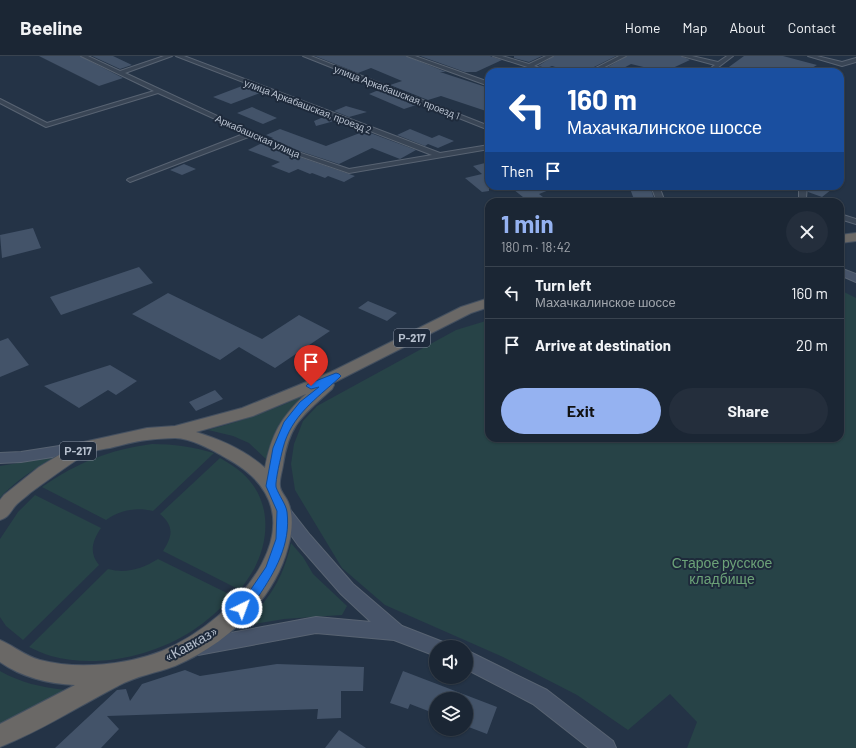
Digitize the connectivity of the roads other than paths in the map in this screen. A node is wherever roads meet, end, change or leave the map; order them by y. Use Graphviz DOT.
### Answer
graph roads {
  1 [pos="84,56"];
  2 [pos="169,56"];
  3 [pos="179,56"];
  4 [pos="306,56"];
  5 [pos="410,56"];
  6 [pos="496,56"];
  7 [pos="550,56"];
  8 [pos="623,56"];
  9 [pos="685,56"];
  10 [pos="730,56"];
  11 [pos="811,56"];
  12 [pos="856,60"];
  13 [pos="719,64"];
  14 [pos="529,66"];
  15 [pos="536,68"];
  16 [pos="599,68"];
  17 [pos="714,68"];
  18 [pos="119,72"];
  19 [pos="485,83"];
  20 [pos="158,91"];
  21 [pos="0,101"];
  22 [pos="485,126"];
  23 [pos="250,134"];
  24 [pos="485,147"];
  25 [pos="438,156"];
  26 [pos="130,180"];
  27 [pos="844,218"];
  28 [pos="856,222"];
  29 [pos="856,237"];
  30 [pos="844,238"];
  31 [pos="844,273"];
  32 [pos="856,279"];
  33 [pos="485,303"];
  34 [pos="336,376"];
  35 [pos="175,432"];
  36 [pos="85,447"];
  37 [pos="0,458"];
  38 [pos="271,486"];
  39 [pos="282,511"];
  40 [pos="0,513"];
  41 [pos="395,632"];
  42 [pos="429,645"];
  43 [pos="187,649"];
  44 [pos="0,650"];
  45 [pos="473,663"];
  46 [pos="125,672"];
  47 [pos="0,736"];
  48 [pos="606,748"];
  1 -- 18 [label="street, Аркабашская улица"];
  2 -- 18 [label="street"];
  3 -- 25 [label="street, улица Аркабашская, проезд 2"];
  4 -- 22 [label="street, улица Аркабашская, проезд 1"];
  5 -- 19 [label="street"];
  6 -- 14 [label="street"];
  7 -- 14 [label="street"];
  8 -- 16 [label="street"];
  9 -- 13 [label="street"];
  10 -- 13 [label="street"];
  11 -- 12 [label="street"];
  13 -- 17 [label="street"];
  14 -- 15 [label="street"];
  18 -- 20 [label="street, Аркабашская улица"];
  20 -- 21 [label="street"];
  20 -- 23 [label="street, Аркабашская улица"];
  23 -- 25 [label="street, Аркабашская улица"];
  23 -- 26 [label="street"];
  24 -- 25 [label="street, Аркабашская улица"];
  27 -- 28 [label="street"];
  29 -- 30 [label="highway"];
  31 -- 32 [label="main road"];
  33 -- 34 [label="highway, Р-217"];
  34 -- 35 [label="highway, Р-217"];
  34 -- 38 [label="highway, Р-217"];
  35 -- 36 [label="highway, Р-217"];
  35 -- 38 [label="highway, Р-217"];
  36 -- 37 [label="main road, Р-217"];
  36 -- 40 [label="highway, Р-217"];
  38 -- 39 [label="highway, «Кавказ» / Р-217"];
  39 -- 41 [label="main road, Р-217"];
  39 -- 43 [label="highway, «Кавказ» / Р-217"];
  41 -- 42 [label="main road"];
  41 -- 43 [label="main road, Р-217"];
  43 -- 46 [label="highway, «Кавказ» / Р-217"];
  44 -- 46 [label="highway, Р-217"];
  45 -- 48 [label="main road"];
  46 -- 47 [label="highway, «Кавказ» / Р-217"];
}
